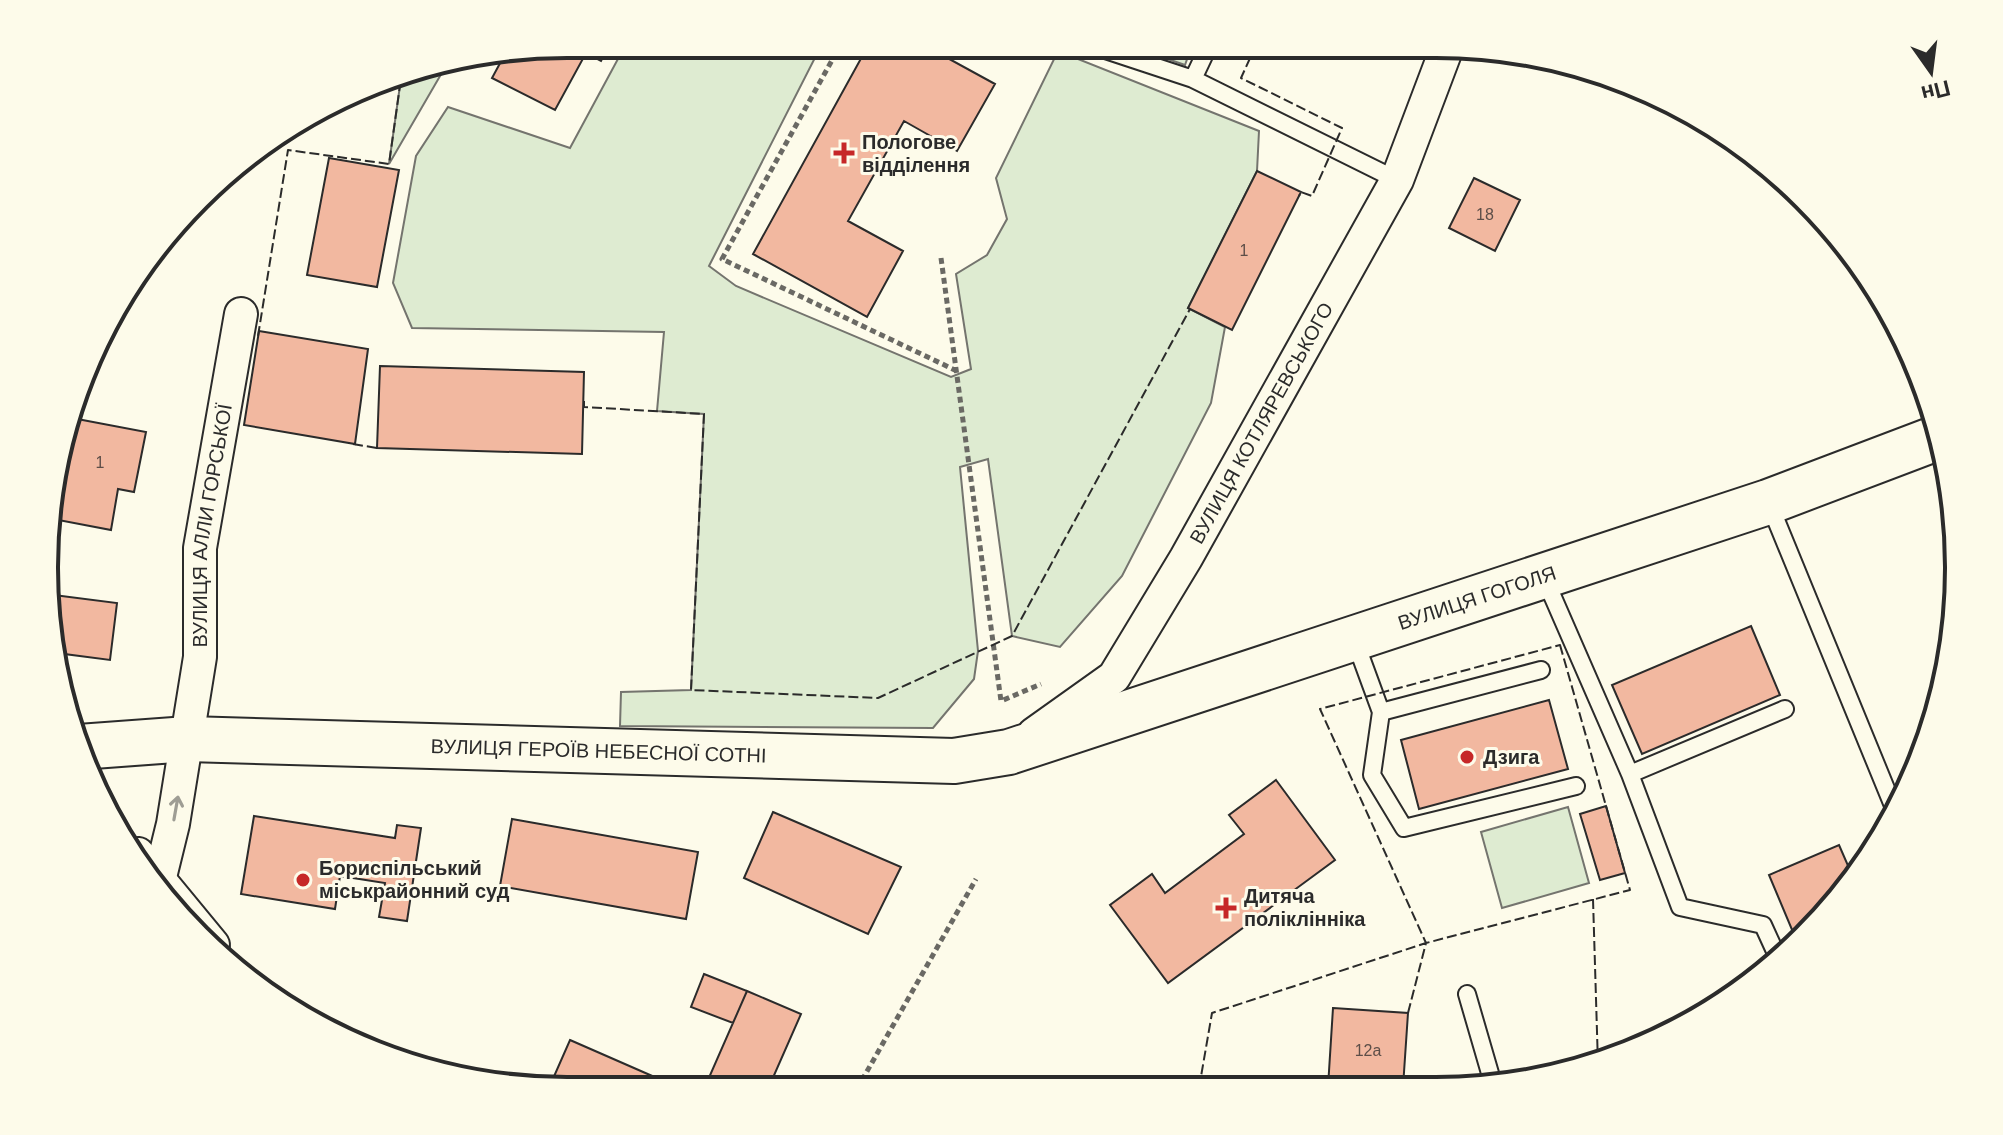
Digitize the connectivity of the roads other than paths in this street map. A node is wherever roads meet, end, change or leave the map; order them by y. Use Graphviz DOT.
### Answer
graph roads {
  1 [pos="1129,58"];
  2 [pos="1203,58"];
  3 [pos="1443,58"];
  4 [pos="1193,79"];
  5 [pos="1397,180"];
  6 [pos="241,314"];
  7 [pos="1929,441"];
  8 [pos="1768,502"];
  9 [pos="1544,576"];
  10 [pos="1354,638"];
  11 [pos="1541,670"];
  12 [pos="1785,709"];
  13 [pos="1381,712"];
  14 [pos="188,739"];
  15 [pos="91,746"];
  16 [pos="1009,752"];
  17 [pos="1630,774"];
  18 [pos="1576,786"];
  19 [pos="1890,798"];
  20 [pos="161,874"];
  21 [pos="1774,948"];
  22 [pos="1467,994"];
  23 [pos="1490,1074"];
  1 -- 4 [label="lane"];
  2 -- 4 [label="lane"];
  3 -- 5 [label="street, ВУЛИЦЯ КОТЛЯРЕВСЬКОГО"];
  4 -- 5 [label="lane"];
  5 -- 16 [label="street, ВУЛИЦЯ КОТЛЯРЕВСЬКОГО"];
  6 -- 14 [label="street, ВУЛИЦЯ АЛЛИ ГОРСЬКОЇ"];
  7 -- 8 [label="street, ВУЛИЦЯ ГОГОЛЯ"];
  8 -- 9 [label="street, ВУЛИЦЯ ГОГОЛЯ"];
  8 -- 19 [label="lane"];
  9 -- 10 [label="street, ВУЛИЦЯ ГОГОЛЯ"];
  9 -- 17 [label="lane"];
  10 -- 13 [label="lane"];
  10 -- 16 [label="street, ВУЛИЦЯ ГОГОЛЯ"];
  11 -- 13 [label="lane"];
  12 -- 17 [label="lane"];
  13 -- 18 [label="lane"];
  14 -- 15 [label="street, ВУЛИЦЯ ГЕРОЇВ НЕБЕСНОЇ СОТНІ"];
  14 -- 16 [label="street, ВУЛИЦЯ ГЕРОЇВ НЕБЕСНОЇ СОТНІ"];
  20 -- 14 [label="street, one-way"];
  17 -- 21 [label="lane"];
  22 -- 23 [label="lane"];
}
